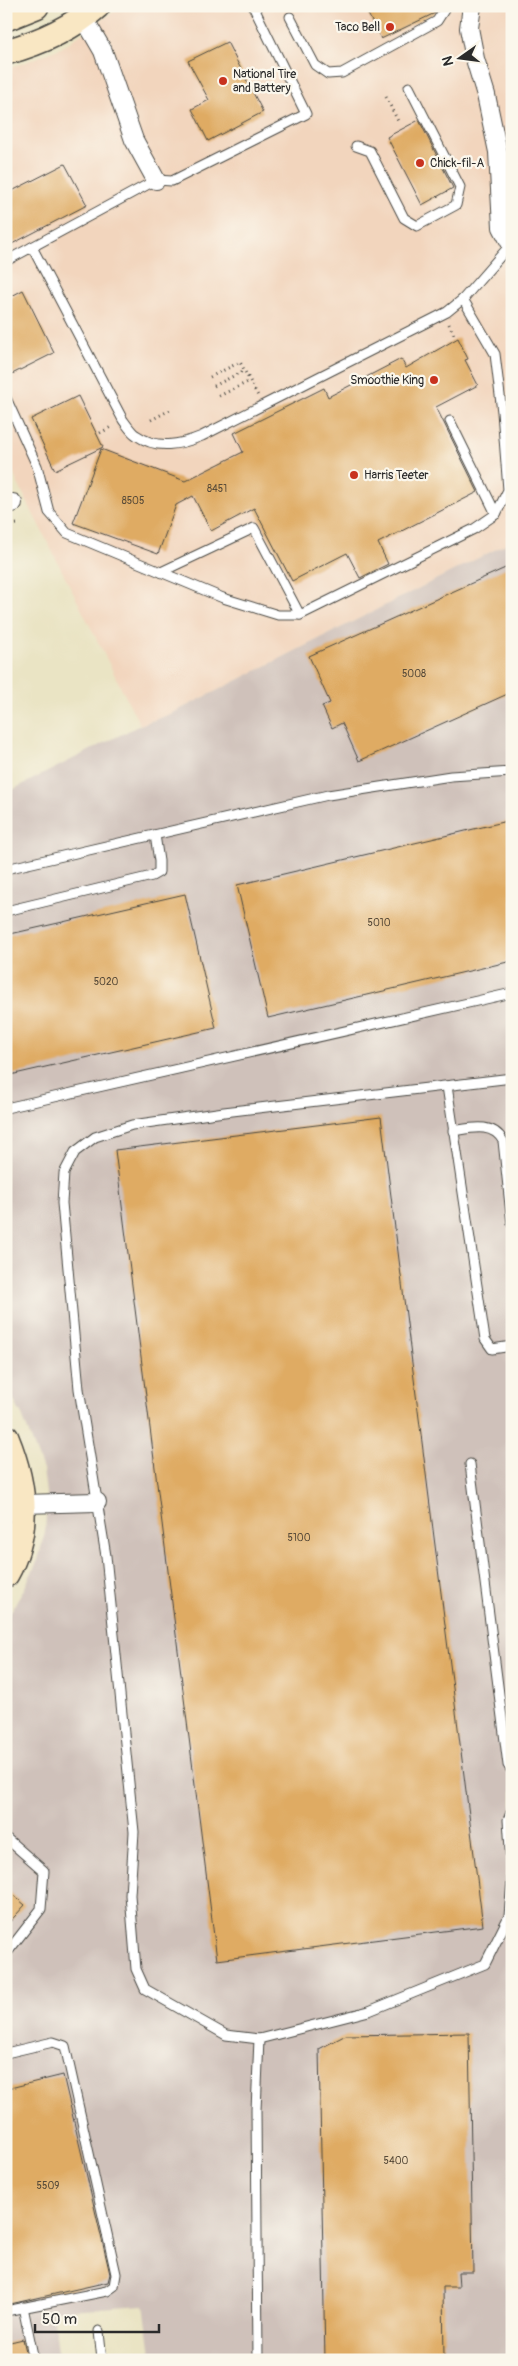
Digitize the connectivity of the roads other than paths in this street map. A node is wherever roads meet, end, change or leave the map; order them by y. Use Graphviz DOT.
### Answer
graph roads {
  1 [pos="36,6"];
  2 [pos="253,6"];
  3 [pos="443,6"];
  4 [pos="472,6"];
  5 [pos="86,10"];
  6 [pos="290,17"];
  7 [pos="6,18"];
  8 [pos="6,52"];
  9 [pos="409,86"];
  10 [pos="356,146"];
  11 [pos="156,180"];
  12 [pos="512,244"];
  13 [pos="32,247"];
  14 [pos="6,261"];
  15 [pos="463,299"];
  16 [pos="6,398"];
  17 [pos="450,421"];
  18 [pos="496,514"];
  19 [pos="161,572"];
  20 [pos="300,615"];
  21 [pos="512,772"];
  22 [pos="155,835"];
  23 [pos="6,869"];
  24 [pos="6,911"];
  25 [pos="512,993"];
  26 [pos="512,1078"];
  27 [pos="446,1086"];
  28 [pos="6,1108"];
  29 [pos="453,1131"];
  30 [pos="512,1224"];
  31 [pos="512,1346"];
  32 [pos="6,1438"];
  33 [pos="470,1464"];
  34 [pos="97,1502"];
  35 [pos="23,1504"];
  36 [pos="6,1574"];
  37 [pos="512,1771"];
  38 [pos="512,1810"];
  39 [pos="6,1838"];
  40 [pos="512,1878"];
  41 [pos="6,1954"];
  42 [pos="259,2039"];
  43 [pos="6,2052"];
  44 [pos="23,2307"];
  45 [pos="6,2311"];
  46 [pos="99,2331"];
  47 [pos="34,2360"];
  48 [pos="102,2360"];
  49 [pos="258,2360"];
  1 -- 7 [label="main road"];
  2 -- 11 [label="lane"];
  3 -- 6 [label="lane"];
  4 -- 12 [label="street"];
  5 -- 8 [label="main road"];
  5 -- 11 [label="street"];
  9 -- 10 [label="lane"];
  11 -- 13 [label="lane"];
  12 -- 15 [label="lane"];
  13 -- 14 [label="lane"];
  13 -- 15 [label="lane"];
  15 -- 18 [label="lane"];
  16 -- 19 [label="lane"];
  17 -- 18 [label="lane"];
  18 -- 20 [label="lane"];
  19 -- 20 [label="lane"];
  19 -- 20 [label="lane"];
  21 -- 22 [label="lane"];
  22 -- 23 [label="lane"];
  22 -- 24 [label="lane"];
  25 -- 28 [label="lane"];
  26 -- 27 [label="lane"];
  27 -- 29 [label="lane"];
  27 -- 34 [label="lane"];
  29 -- 30 [label="lane"];
  29 -- 31 [label="lane"];
  32 -- 35 [label="main road"];
  33 -- 37 [label="lane"];
  34 -- 35 [label="street"];
  34 -- 42 [label="lane"];
  35 -- 36 [label="main road"];
  38 -- 40 [label="lane"];
  39 -- 41 [label="lane"];
  40 -- 42 [label="lane"];
  42 -- 49 [label="lane"];
  43 -- 44 [label="lane"];
  44 -- 45 [label="lane"];
  44 -- 47 [label="lane"];
  46 -- 48 [label="lane"];
}
